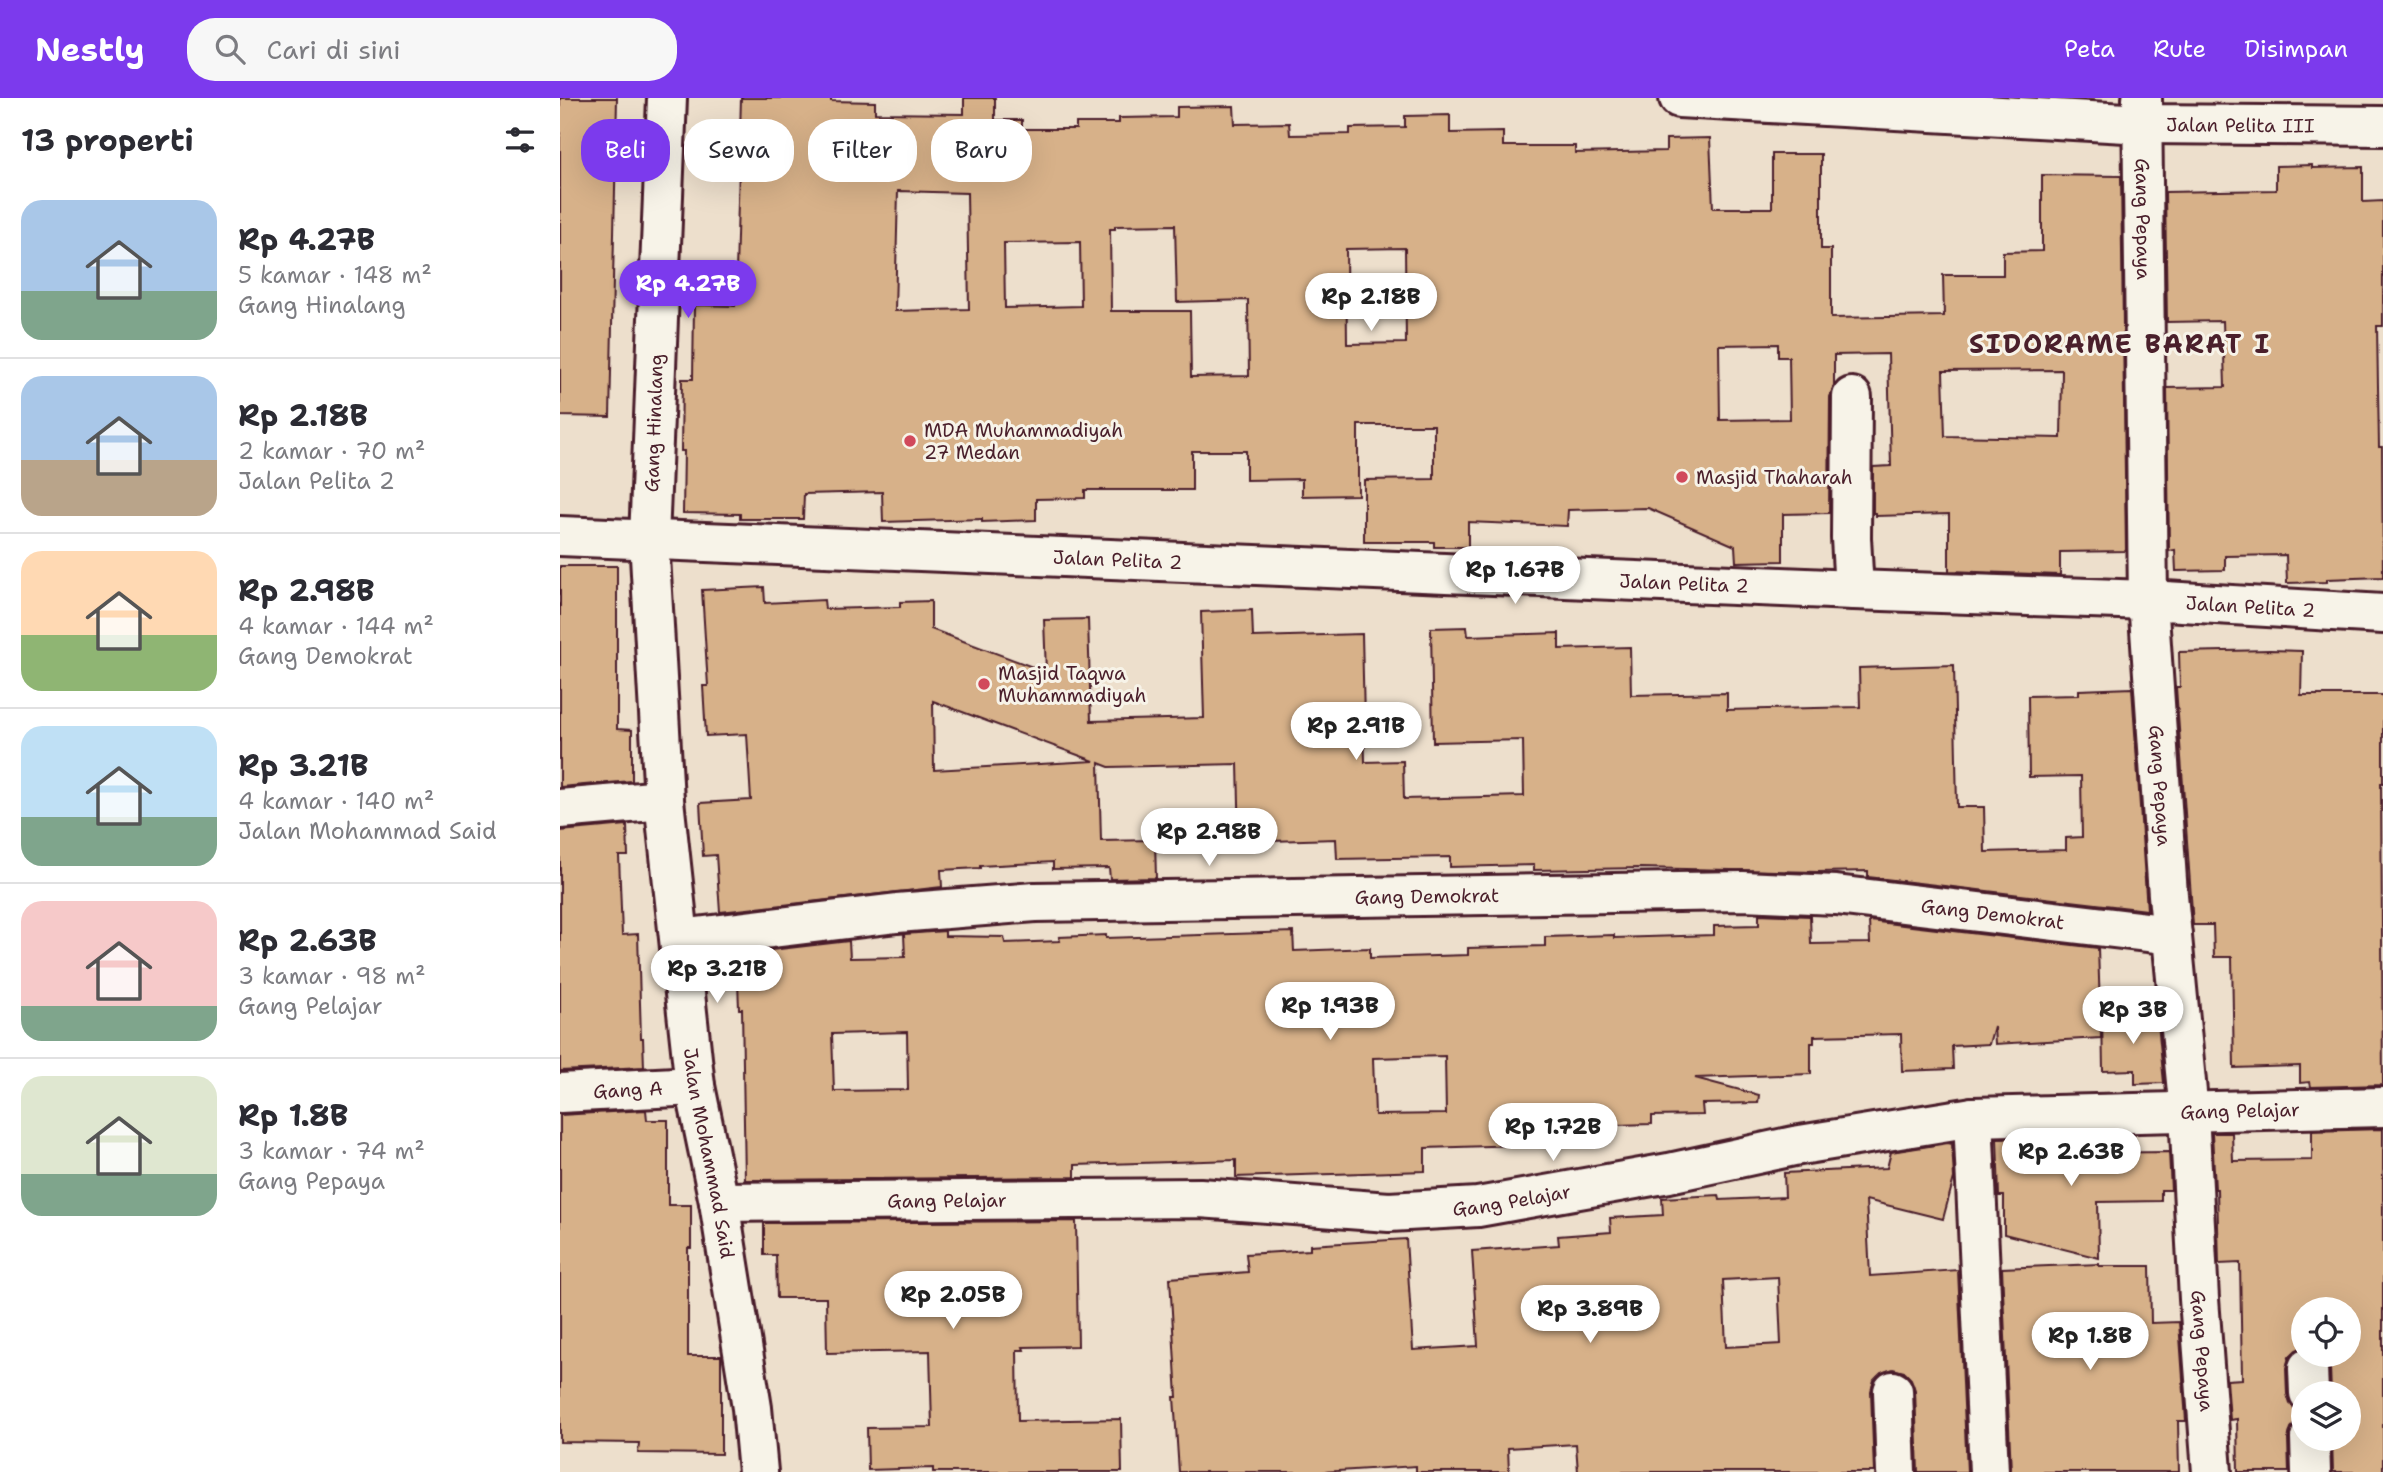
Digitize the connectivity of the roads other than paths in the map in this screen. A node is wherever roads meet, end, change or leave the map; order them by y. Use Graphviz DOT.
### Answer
graph roads {
  1 [pos="667,98"];
  2 [pos="1679,98"];
  3 [pos="2143,111"];
  4 [pos="2383,126"];
  5 [pos="1852,397"];
  6 [pos="560,536"];
  7 [pos="649,539"];
  8 [pos="1854,590"];
  9 [pos="2148,600"];
  10 [pos="2383,614"];
  11 [pos="2383,625"];
  12 [pos="664,800"];
  13 [pos="560,809"];
  14 [pos="2172,935"];
  15 [pos="680,939"];
  16 [pos="695,1086"];
  17 [pos="560,1093"];
  18 [pos="2383,1107"];
  19 [pos="2189,1113"];
  20 [pos="1973,1117"];
  21 [pos="719,1202"];
  22 [pos="1893,1391"];
  23 [pos="2310,1451"];
  24 [pos="758,1472"];
  25 [pos="1896,1472"];
  26 [pos="1989,1472"];
  27 [pos="2212,1472"];
  28 [pos="2311,1472"];
  1 -- 7 [label="street, Gang Hinalang"];
  2 -- 3 [label="street, Jalan Pelita III"];
  3 -- 4 [label="street, Jalan Pelita III"];
  3 -- 9 [label="street, Gang Pepaya"];
  5 -- 8 [label="street"];
  6 -- 7 [label="street, Jalan Pelita 2"];
  7 -- 8 [label="street, Jalan Pelita 2"];
  7 -- 12 [label="street, Jalan Mohammad Said"];
  8 -- 9 [label="street, Jalan Pelita 2"];
  9 -- 10 [label="street, Jalan Pelita 2"];
  9 -- 14 [label="street, Gang Pepaya"];
  10 -- 11 [label="street"];
  12 -- 13 [label="street"];
  12 -- 15 [label="street, Jalan Mohammad Said"];
  14 -- 15 [label="street, Gang Demokrat"];
  14 -- 19 [label="street, Gang Pepaya"];
  15 -- 16 [label="street, Jalan Mohammad Said"];
  16 -- 17 [label="street, Gang A"];
  16 -- 21 [label="street, Jalan Mohammad Said"];
  18 -- 19 [label="street, Gang Pelajar"];
  19 -- 20 [label="street, Gang Pelajar"];
  19 -- 27 [label="street, Gang Pepaya"];
  20 -- 21 [label="street, Gang Pelajar"];
  20 -- 26 [label="street"];
  21 -- 24 [label="street, Jalan Mohammad Said"];
  22 -- 25 [label="street"];
  23 -- 28 [label="street"];
}
